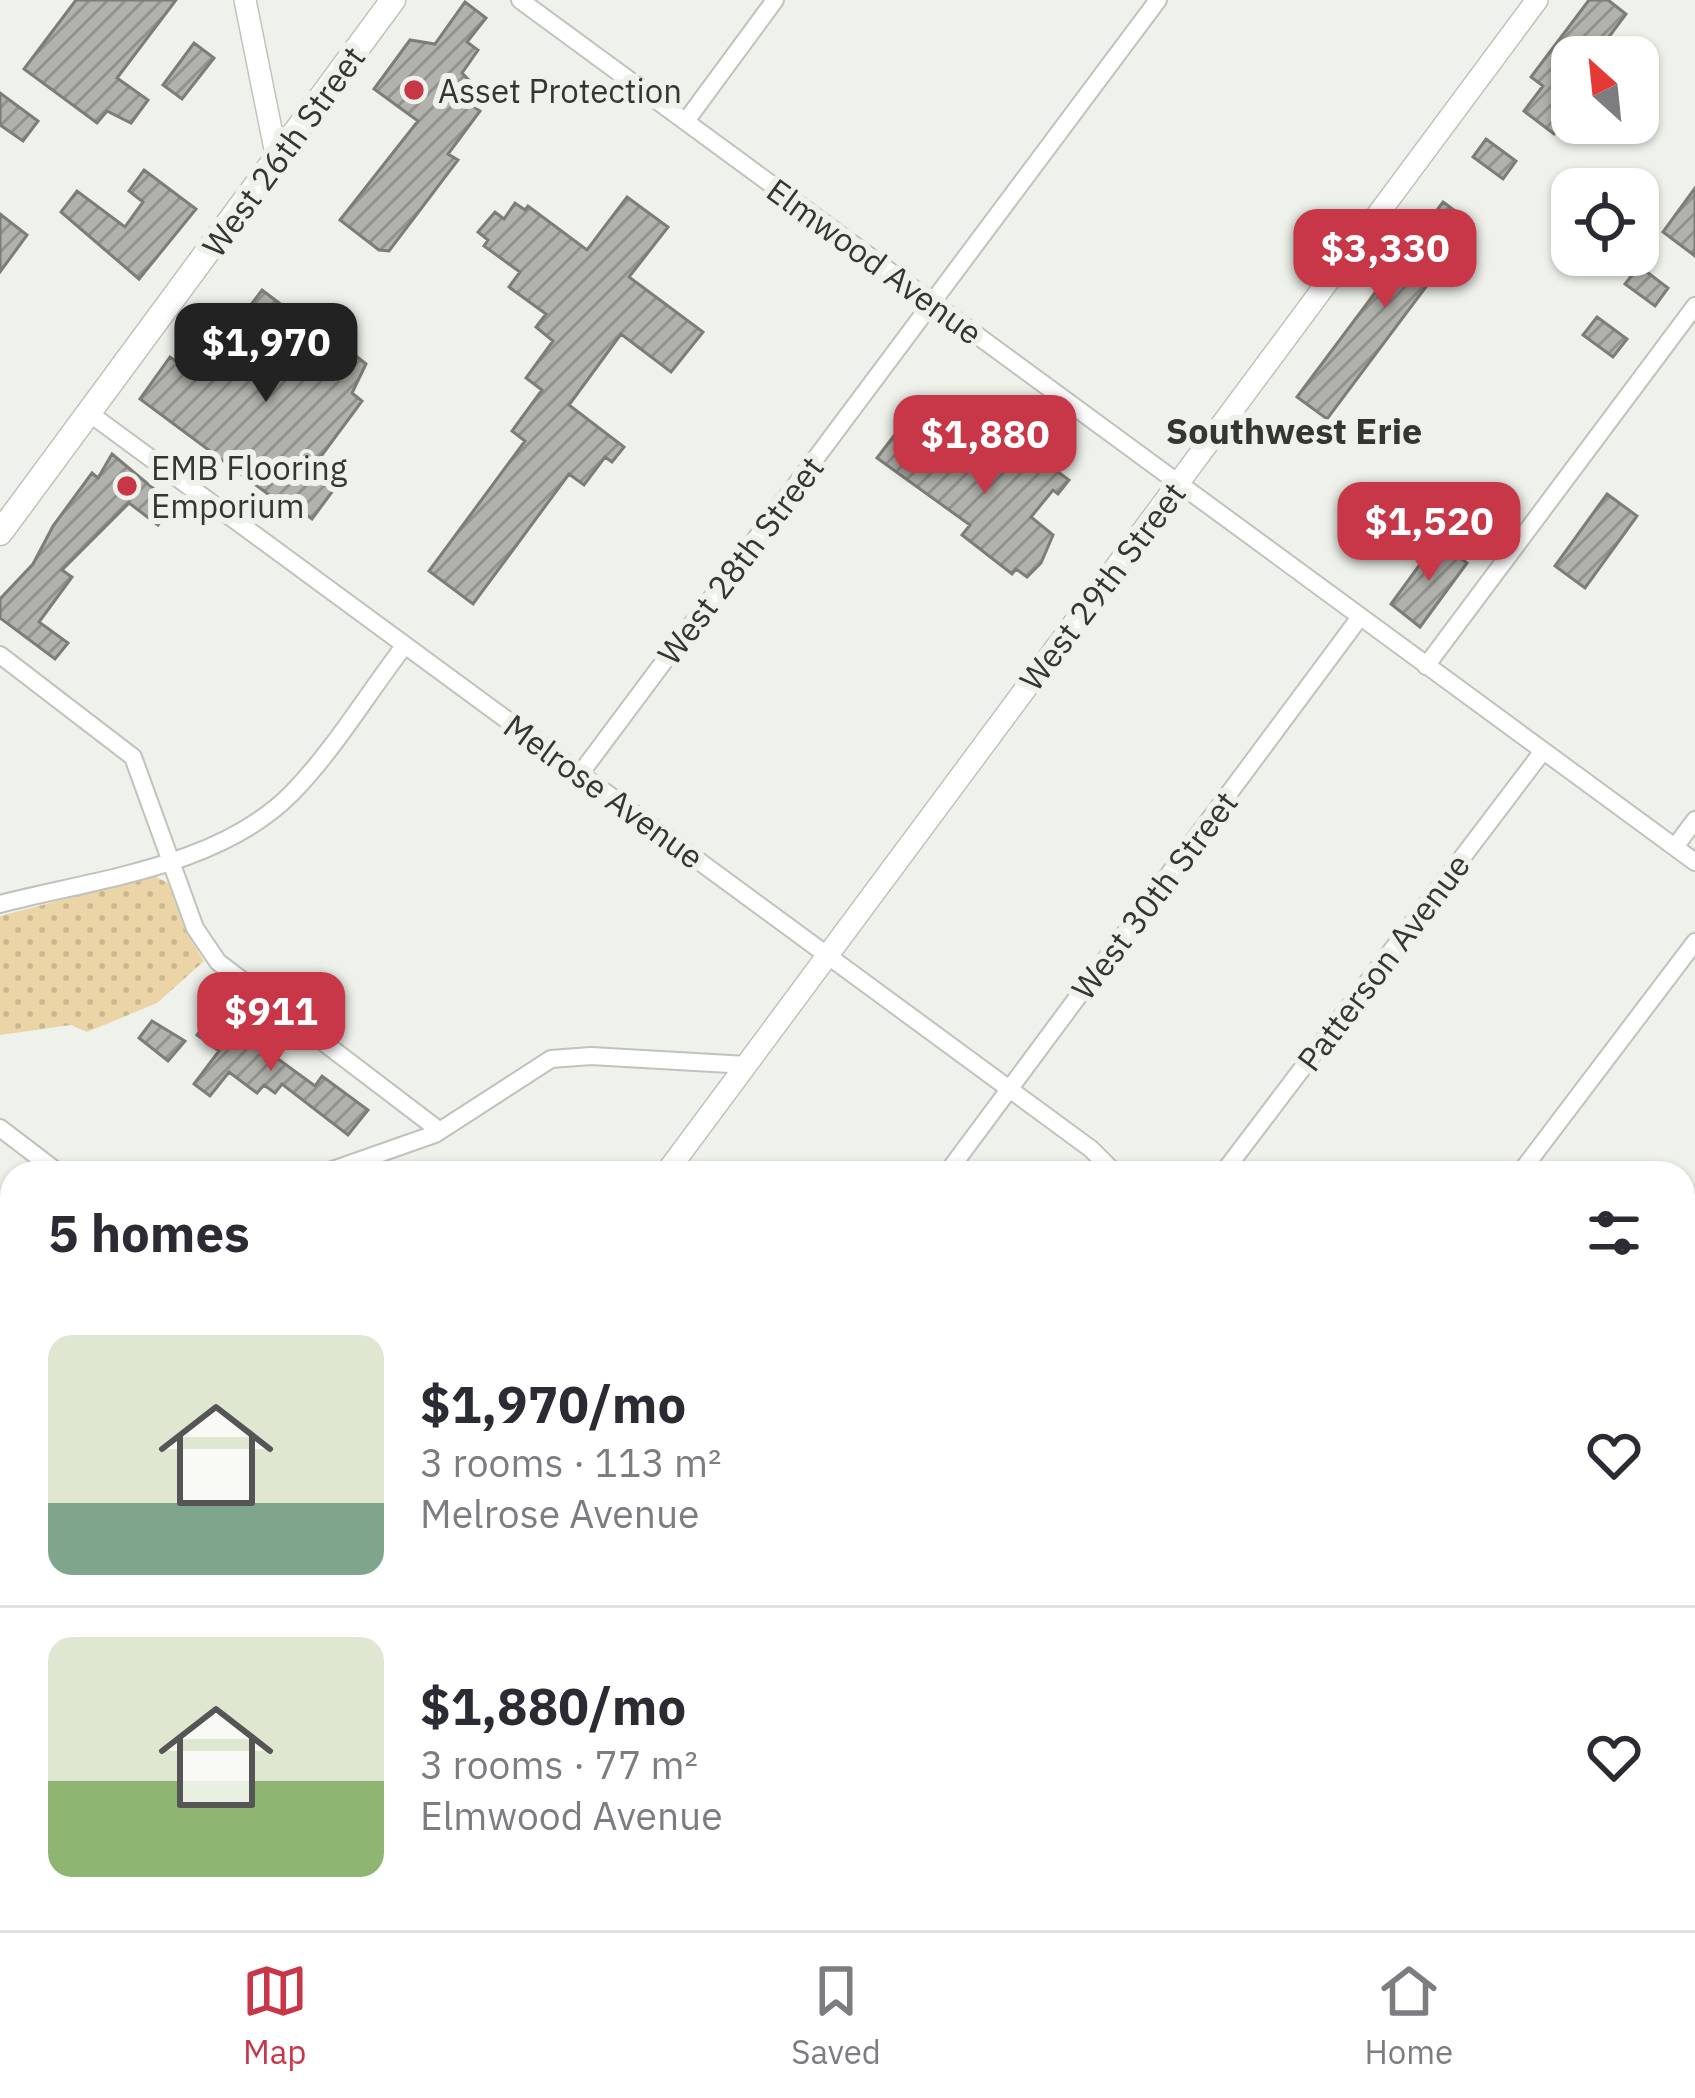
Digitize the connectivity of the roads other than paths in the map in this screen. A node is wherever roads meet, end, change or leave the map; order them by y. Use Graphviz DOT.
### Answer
graph roads {
  1 [pos="245,0"];
  2 [pos="394,0"];
  3 [pos="520,0"];
  4 [pos="775,0"];
  5 [pos="1158,0"];
  6 [pos="1537,0"];
  7 [pos="686,121"];
  8 [pos="277,159"];
  9 [pos="932,302"];
  10 [pos="1695,306"];
  11 [pos="89,413"];
  12 [pos="1178,483"];
  13 [pos="0,533"];
  14 [pos="1360,617"];
  15 [pos="404,645"];
  16 [pos="0,655"];
  17 [pos="1426,666"];
  18 [pos="1543,751"];
  19 [pos="580,773"];
  20 [pos="1695,820"];
  21 [pos="1675,847"];
  22 [pos="169,860"];
  23 [pos="1695,862"];
  24 [pos="0,904"];
  25 [pos="1695,942"];
  26 [pos="827,956"];
  27 [pos="747,1065"];
  28 [pos="1009,1089"];
  29 [pos="0,1128"];
  30 [pos="440,1131"];
  31 [pos="43,1161"];
  32 [pos="368,1161"];
  33 [pos="675,1161"];
  34 [pos="956,1161"];
  35 [pos="1100,1161"];
  36 [pos="1232,1161"];
  37 [pos="1529,1161"];
  1 -- 8 [label="street"];
  2 -- 8 [label="main road, West 26th Street"];
  3 -- 7 [label="street, Elmwood Avenue"];
  4 -- 7 [label="street"];
  5 -- 9 [label="street, West 28th Street"];
  6 -- 12 [label="street, West 29th Street"];
  7 -- 9 [label="street, Elmwood Avenue"];
  8 -- 11 [label="main road, West 26th Street"];
  9 -- 12 [label="street, Elmwood Avenue"];
  9 -- 19 [label="street, West 28th Street"];
  10 -- 17 [label="street"];
  11 -- 13 [label="main road, West 26th Street"];
  11 -- 15 [label="street, Melrose Avenue"];
  12 -- 14 [label="street, Elmwood Avenue"];
  12 -- 26 [label="street, West 29th Street"];
  14 -- 17 [label="street, Elmwood Avenue"];
  14 -- 28 [label="street, West 30th Street"];
  15 -- 19 [label="street, Melrose Avenue"];
  15 -- 22 [label="street"];
  16 -- 22 [label="street"];
  17 -- 18 [label="street, Elmwood Avenue"];
  18 -- 21 [label="street, Elmwood Avenue"];
  18 -- 36 [label="street, Patterson Avenue"];
  19 -- 26 [label="street, Melrose Avenue"];
  20 -- 21 [label="street"];
  21 -- 23 [label="street, Elmwood Avenue"];
  22 -- 24 [label="street"];
  22 -- 30 [label="street"];
  25 -- 37 [label="street"];
  26 -- 27 [label="street, West 29th Street"];
  26 -- 28 [label="street, Melrose Avenue"];
  27 -- 30 [label="street"];
  27 -- 33 [label="street, West 29th Street"];
  28 -- 34 [label="street, West 30th Street"];
  28 -- 35 [label="street, Melrose Avenue"];
  29 -- 31 [label="street"];
  30 -- 32 [label="street"];
}
